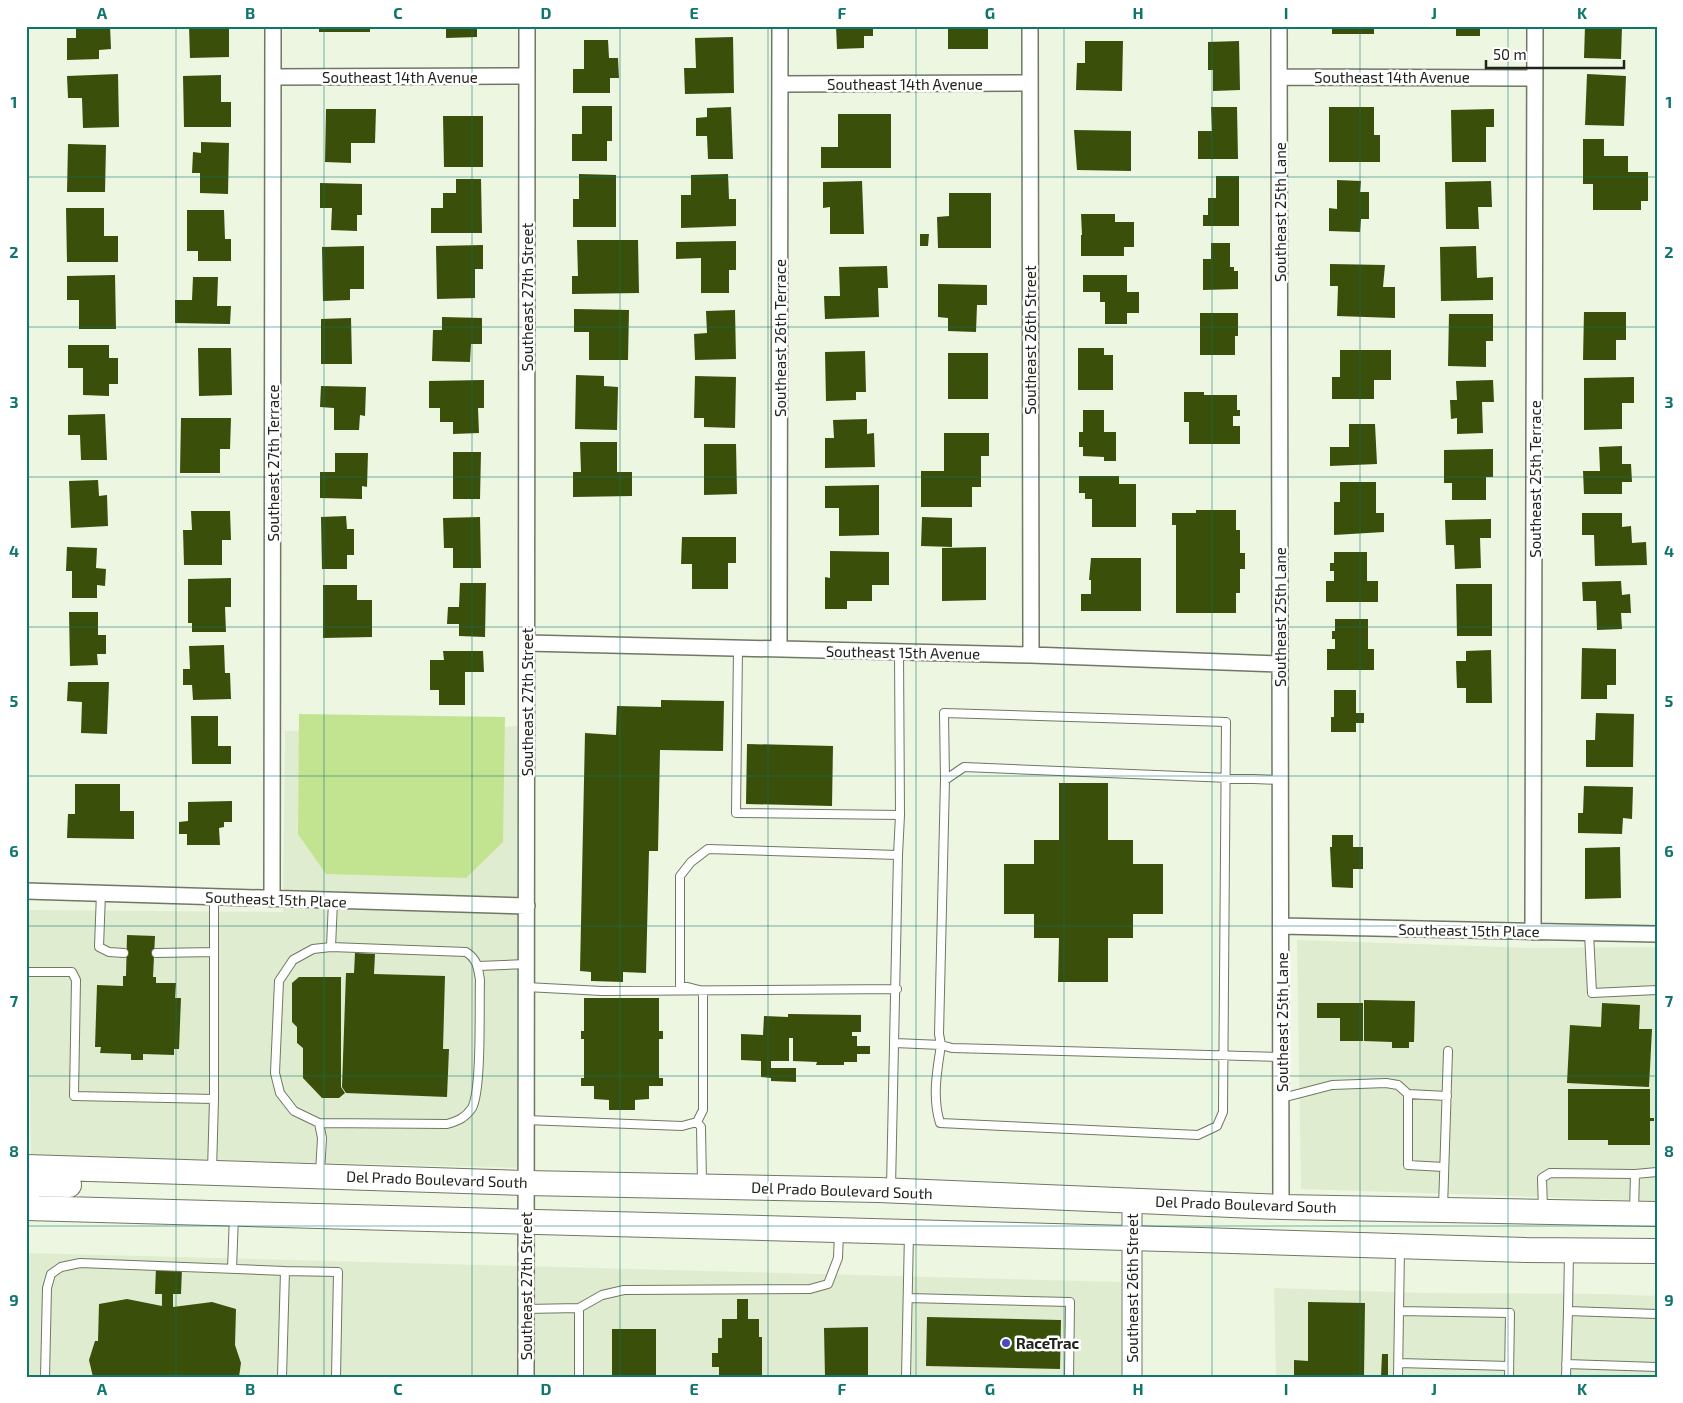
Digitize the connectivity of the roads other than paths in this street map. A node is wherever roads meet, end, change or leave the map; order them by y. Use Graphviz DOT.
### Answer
graph roads {
  1 [pos="273,26"];
  2 [pos="527,26"];
  3 [pos="780,26"];
  4 [pos="1030,26"];
  5 [pos="1279,26"];
  6 [pos="1534,26"];
  7 [pos="527,76"];
  8 [pos="273,77"];
  9 [pos="1279,77"];
  10 [pos="1534,78"];
  11 [pos="780,84"];
  12 [pos="1030,84"];
  13 [pos="526,644"];
  14 [pos="738,648"];
  15 [pos="779,649"];
  16 [pos="899,652"];
  17 [pos="1031,655"];
  18 [pos="1280,664"];
  19 [pos="1226,778"];
  20 [pos="946,780"];
  21 [pos="1281,780"];
  22 [pos="900,815"];
  23 [pos="898,854"];
  24 [pos="26,891"];
  25 [pos="101,893"];
  26 [pos="214,896"];
  27 [pos="272,899"];
  28 [pos="333,901"];
  29 [pos="526,906"];
  30 [pos="1281,926"];
  31 [pos="1534,932"];
  32 [pos="1590,933"];
  33 [pos="1657,934"];
  34 [pos="331,947"];
  35 [pos="214,952"];
  36 [pos="124,953"];
  37 [pos="156,953"];
  38 [pos="526,964"];
  39 [pos="478,966"];
  40 [pos="26,972"];
  41 [pos="526,987"];
  42 [pos="897,989"];
  43 [pos="1657,990"];
  44 [pos="703,992"];
  45 [pos="895,1043"];
  46 [pos="941,1045"];
  47 [pos="1448,1050"];
  48 [pos="1222,1056"];
  49 [pos="1281,1057"];
  50 [pos="1408,1094"];
  51 [pos="1447,1096"];
  52 [pos="1282,1098"];
  53 [pos="214,1099"];
  54 [pos="526,1120"];
  55 [pos="697,1122"];
  56 [pos="319,1123"];
  57 [pos="1444,1166"];
  58 [pos="26,1167"];
  59 [pos="161,1172"];
  60 [pos="1657,1172"];
  61 [pos="212,1173"];
  62 [pos="1635,1174"];
  63 [pos="320,1175"];
  64 [pos="526,1182"];
  65 [pos="702,1186"];
  66 [pos="26,1189"];
  67 [pos="891,1191"];
  68 [pos="1132,1200"];
  69 [pos="1281,1207"];
  70 [pos="26,1208"];
  71 [pos="1443,1209"];
  72 [pos="1543,1211"];
  73 [pos="234,1213"];
  74 [pos="1646,1214"];
  75 [pos="526,1219"];
  76 [pos="839,1230"];
  77 [pos="909,1231"];
  78 [pos="1132,1239"];
  79 [pos="1400,1246"];
  80 [pos="1569,1250"];
  81 [pos="1657,1251"];
  82 [pos="232,1269"];
  83 [pos="285,1271"];
  84 [pos="908,1298"];
  85 [pos="579,1308"];
  86 [pos="526,1309"];
  87 [pos="1399,1311"];
  88 [pos="1568,1311"];
  89 [pos="1657,1314"];
  90 [pos="1399,1363"];
  91 [pos="1566,1364"];
  92 [pos="1509,1366"];
  93 [pos="1657,1367"];
  94 [pos="45,1377"];
  95 [pos="282,1377"];
  96 [pos="336,1377"];
  97 [pos="526,1377"];
  98 [pos="579,1377"];
  99 [pos="906,1377"];
  100 [pos="1069,1377"];
  101 [pos="1132,1377"];
  102 [pos="1398,1377"];
  103 [pos="1508,1377"];
  104 [pos="1566,1377"];
  1 -- 8 [label="street, Southeast 27th Terrace"];
  2 -- 7 [label="street, Southeast 27th Street"];
  3 -- 11 [label="street, Southeast 26th Terrace"];
  4 -- 12 [label="street, Southeast 26th Street"];
  5 -- 9 [label="street, Southeast 25th Lane"];
  6 -- 10 [label="street, Southeast 25th Terrace"];
  7 -- 8 [label="street, Southeast 14th Avenue"];
  7 -- 13 [label="street, Southeast 27th Street"];
  8 -- 27 [label="street, Southeast 27th Terrace"];
  9 -- 10 [label="street, Southeast 14th Avenue"];
  9 -- 18 [label="street, Southeast 25th Lane"];
  10 -- 31 [label="street, Southeast 25th Terrace"];
  11 -- 12 [label="street, Southeast 14th Avenue"];
  11 -- 15 [label="street, Southeast 26th Terrace"];
  12 -- 17 [label="street, Southeast 26th Street"];
  13 -- 14 [label="street, Southeast 15th Avenue"];
  13 -- 29 [label="street, Southeast 27th Street"];
  14 -- 15 [label="street, Southeast 15th Avenue"];
  14 -- 22 [label="lane"];
  15 -- 16 [label="street, Southeast 15th Avenue"];
  16 -- 17 [label="street, Southeast 15th Avenue"];
  16 -- 22 [label="lane"];
  17 -- 18 [label="street, Southeast 15th Avenue"];
  18 -- 21 [label="street, Southeast 25th Lane"];
  19 -- 20 [label="lane"];
  19 -- 20 [label="lane"];
  19 -- 21 [label="lane"];
  19 -- 48 [label="lane"];
  20 -- 46 [label="lane"];
  21 -- 30 [label="street, Southeast 25th Lane"];
  22 -- 23 [label="lane"];
  23 -- 42 [label="lane"];
  23 -- 44 [label="lane"];
  24 -- 25 [label="street, Southeast 15th Place"];
  25 -- 26 [label="street, Southeast 15th Place"];
  25 -- 36 [label="lane"];
  26 -- 27 [label="street, Southeast 15th Place"];
  26 -- 35 [label="lane"];
  27 -- 28 [label="street, Southeast 15th Place"];
  28 -- 29 [label="street, Southeast 15th Place"];
  28 -- 34 [label="lane"];
  29 -- 38 [label="street, Southeast 27th Street"];
  30 -- 31 [label="street, Southeast 15th Place"];
  30 -- 49 [label="street, Southeast 25th Lane"];
  31 -- 32 [label="street, Southeast 15th Place"];
  32 -- 33 [label="street, Southeast 15th Place"];
  32 -- 43 [label="lane"];
  34 -- 39 [label="lane"];
  34 -- 56 [label="lane"];
  35 -- 37 [label="lane"];
  35 -- 53 [label="lane"];
  38 -- 39 [label="lane"];
  38 -- 41 [label="street, Southeast 27th Street"];
  39 -- 56 [label="lane"];
  40 -- 53 [label="lane"];
  41 -- 44 [label="lane"];
  41 -- 54 [label="street, Southeast 27th Street"];
  42 -- 44 [label="lane"];
  42 -- 45 [label="lane"];
  44 -- 55 [label="lane"];
  45 -- 46 [label="lane"];
  45 -- 67 [label="lane"];
  46 -- 48 [label="lane"];
  46 -- 48 [label="lane"];
  47 -- 51 [label="lane"];
  48 -- 49 [label="lane"];
  49 -- 52 [label="street, Southeast 25th Lane"];
  50 -- 51 [label="lane"];
  50 -- 52 [label="lane"];
  50 -- 57 [label="lane"];
  51 -- 57 [label="lane"];
  52 -- 69 [label="street, Southeast 25th Lane"];
  53 -- 61 [label="lane"];
  54 -- 55 [label="lane"];
  54 -- 64 [label="street, Southeast 27th Street"];
  55 -- 65 [label="lane"];
  56 -- 63 [label="lane"];
  57 -- 71 [label="lane"];
  58 -- 59 [label="main road, Del Prado Boulevard South"];
  59 -- 61 [label="main road, Del Prado Boulevard South"];
  59 -- 66 [label="main road"];
  60 -- 62 [label="lane"];
  61 -- 63 [label="main road, Del Prado Boulevard South"];
  62 -- 72 [label="lane"];
  62 -- 74 [label="lane"];
  63 -- 64 [label="main road, Del Prado Boulevard South"];
  64 -- 65 [label="main road, Del Prado Boulevard South"];
  64 -- 75 [label="street, Southeast 27th Street"];
  65 -- 67 [label="main road, Del Prado Boulevard South"];
  67 -- 68 [label="main road, Del Prado Boulevard South"];
  68 -- 69 [label="main road, Del Prado Boulevard South"];
  68 -- 78 [label="street, Southeast 26th Street"];
  69 -- 71 [label="main road, Del Prado Boulevard South"];
  70 -- 73 [label="main road"];
  71 -- 72 [label="main road, Del Prado Boulevard South"];
  72 -- 74 [label="main road, Del Prado Boulevard South"];
  73 -- 75 [label="main road"];
  73 -- 82 [label="lane"];
  75 -- 76 [label="main road"];
  75 -- 86 [label="street, Southeast 27th Street"];
  76 -- 77 [label="main road"];
  76 -- 85 [label="lane"];
  77 -- 78 [label="main road"];
  77 -- 84 [label="lane"];
  78 -- 79 [label="main road"];
  78 -- 101 [label="street, Southeast 26th Street"];
  79 -- 80 [label="main road"];
  79 -- 87 [label="lane"];
  80 -- 81 [label="main road"];
  80 -- 88 [label="lane"];
  82 -- 83 [label="lane"];
  82 -- 94 [label="lane"];
  83 -- 95 [label="lane"];
  83 -- 96 [label="lane"];
  84 -- 99 [label="lane"];
  84 -- 100 [label="lane"];
  85 -- 86 [label="lane"];
  85 -- 98 [label="lane"];
  86 -- 97 [label="street, Southeast 27th Street"];
  87 -- 90 [label="lane"];
  87 -- 92 [label="lane"];
  88 -- 89 [label="lane"];
  88 -- 91 [label="lane"];
  90 -- 92 [label="lane"];
  90 -- 102 [label="lane"];
  91 -- 93 [label="lane"];
  91 -- 104 [label="lane"];
  92 -- 103 [label="lane"];
}
